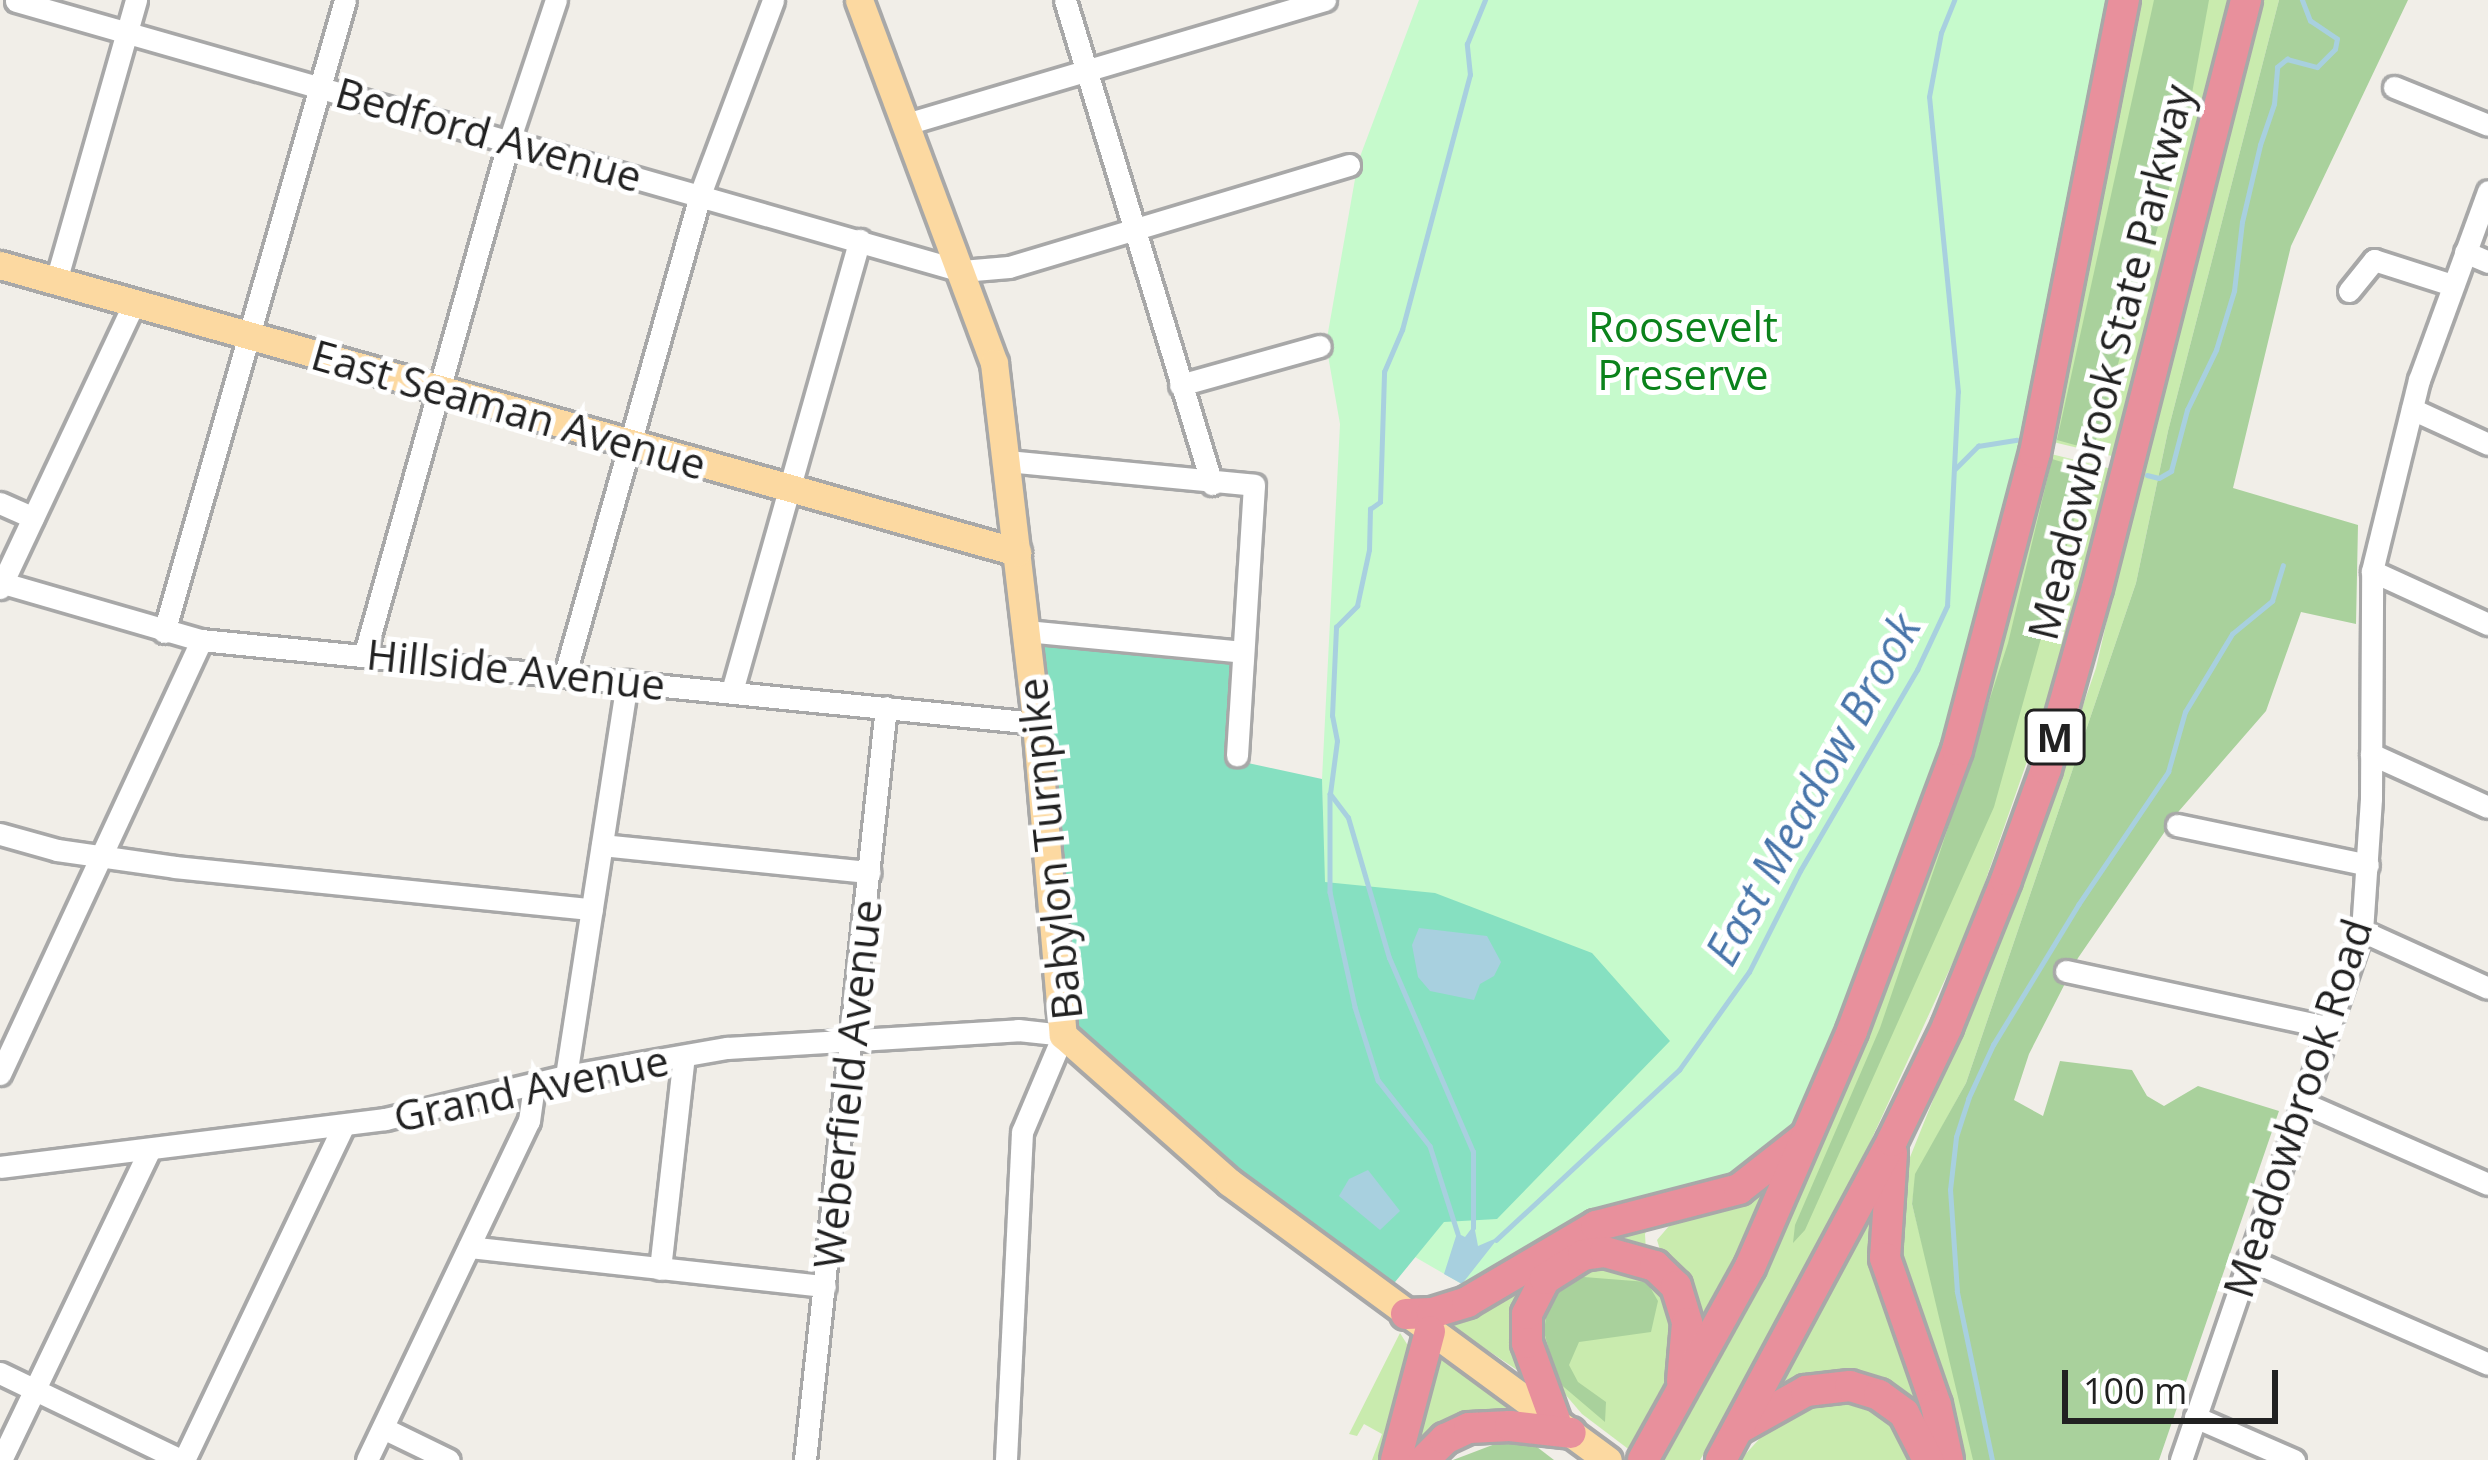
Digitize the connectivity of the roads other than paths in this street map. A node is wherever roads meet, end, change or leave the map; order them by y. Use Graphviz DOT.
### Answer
graph roads {
  1 [pos="136,0"];
  2 [pos="344,0"];
  3 [pos="556,0"];
  4 [pos="773,0"];
  5 [pos="859,0"];
  6 [pos="1065,0"];
  7 [pos="1325,0"];
  8 [pos="2124,0"];
  9 [pos="2246,0"];
  10 [pos="16,1"];
  11 [pos="127,32"];
  12 [pos="1086,70"];
  13 [pos="318,86"];
  14 [pos="2394,87"];
  15 [pos="906,124"];
  16 [pos="2488,125"];
  17 [pos="509,140"];
  18 [pos="1349,165"];
  19 [pos="2488,191"];
  20 [pos="700,192"];
  21 [pos="1134,230"];
  22 [pos="860,240"];
  23 [pos="2465,251"];
  24 [pos="2488,262"];
  25 [pos="0,265"];
  26 [pos="962,271"];
  27 [pos="56,281"];
  28 [pos="2452,286"];
  29 [pos="2349,291"];
  30 [pos="134,303"];
  31 [pos="248,335"];
  32 [pos="1320,346"];
  33 [pos="1180,385"];
  34 [pos="439,389"];
  35 [pos="2412,409"];
  36 [pos="630,443"];
  37 [pos="2488,444"];
  38 [pos="1007,461"];
  39 [pos="1223,484"];
  40 [pos="789,488"];
  41 [pos="0,503"];
  42 [pos="33,518"];
  43 [pos="1018,552"];
  44 [pos="2372,572"];
  45 [pos="1,586"];
  46 [pos="2488,624"];
  47 [pos="1026,631"];
  48 [pos="164,632"];
  49 [pos="201,640"];
  50 [pos="1243,652"];
  51 [pos="364,653"];
  52 [pos="565,674"];
  53 [pos="627,681"];
  54 [pos="732,692"];
  55 [pos="886,707"];
  56 [pos="1036,723"];
  57 [pos="2371,754"];
  58 [pos="1238,755"];
  59 [pos="2488,807"];
  60 [pos="2176,826"];
  61 [pos="0,834"];
  62 [pos="602,845"];
  63 [pos="100,857"];
  64 [pos="2368,865"];
  65 [pos="870,872"];
  66 [pos="592,909"];
  67 [pos="2362,931"];
  68 [pos="2066,971"];
  69 [pos="2488,988"];
  70 [pos="2327,1027"];
  71 [pos="1064,1035"];
  72 [pos="852,1037"];
  73 [pos="684,1056"];
  74 [pos="0,1074"];
  75 [pos="566,1076"];
  76 [pos="533,1084"];
  77 [pos="2301,1102"];
  78 [pos="344,1125"];
  79 [pos="1806,1136"];
  80 [pos="1892,1141"];
  81 [pos="150,1149"];
  82 [pos="0,1167"];
  83 [pos="2488,1184"];
  84 [pos="1678,1209"];
  85 [pos="470,1247"];
  86 [pos="2248,1258"];
  87 [pos="1655,1266"];
  88 [pos="660,1269"];
  89 [pos="825,1286"];
  90 [pos="1418,1322"];
  91 [pos="2488,1364"];
  92 [pos="0,1373"];
  93 [pos="34,1390"];
  94 [pos="1681,1394"];
  95 [pos="2195,1417"];
  96 [pos="1740,1428"];
  97 [pos="383,1429"];
  98 [pos="1582,1441"];
  99 [pos="1,1460"];
  100 [pos="183,1460"];
  101 [pos="368,1460"];
  102 [pos="449,1460"];
  103 [pos="806,1460"];
  104 [pos="1006,1460"];
  105 [pos="1396,1460"];
  106 [pos="1424,1460"];
  107 [pos="1643,1460"];
  108 [pos="1720,1460"];
  109 [pos="1928,1460"];
  110 [pos="1948,1460"];
  111 [pos="2181,1460"];
  112 [pos="2294,1460"];
  1 -- 11 [label="street"];
  2 -- 13 [label="street"];
  3 -- 17 [label="street"];
  4 -- 20 [label="street"];
  5 -- 15 [label="main road, Babylon Turnpike"];
  6 -- 12 [label="street"];
  7 -- 12 [label="street"];
  8 -- 79 [label="highway, Meadowbrook State Parkway / M"];
  9 -- 80 [label="highway, Meadowbrook State Parkway / M"];
  10 -- 11 [label="street, Bedford Avenue"];
  11 -- 13 [label="street, Bedford Avenue"];
  11 -- 27 [label="street"];
  12 -- 15 [label="street"];
  12 -- 21 [label="street"];
  13 -- 17 [label="street, Bedford Avenue"];
  13 -- 31 [label="street"];
  14 -- 16 [label="street"];
  15 -- 26 [label="main road, Babylon Turnpike"];
  17 -- 20 [label="street, Bedford Avenue"];
  17 -- 34 [label="street"];
  18 -- 21 [label="street"];
  19 -- 23 [label="street, Meadowbrook Road"];
  20 -- 22 [label="street, Bedford Avenue"];
  20 -- 36 [label="street"];
  21 -- 26 [label="street"];
  21 -- 33 [label="street"];
  22 -- 26 [label="street, Bedford Avenue"];
  22 -- 40 [label="street"];
  23 -- 24 [label="street"];
  23 -- 28 [label="street, Meadowbrook Road"];
  25 -- 27 [label="main road, East Seaman Avenue"];
  26 -- 38 [label="main road, Babylon Turnpike"];
  27 -- 30 [label="main road, East Seaman Avenue"];
  28 -- 29 [label="street"];
  28 -- 35 [label="street, Meadowbrook Road"];
  30 -- 31 [label="main road, East Seaman Avenue"];
  30 -- 42 [label="street"];
  31 -- 34 [label="main road, East Seaman Avenue"];
  31 -- 48 [label="street"];
  32 -- 33 [label="street"];
  33 -- 39 [label="street"];
  34 -- 36 [label="main road, East Seaman Avenue"];
  34 -- 51 [label="street"];
  35 -- 37 [label="street"];
  35 -- 44 [label="street, Meadowbrook Road"];
  36 -- 40 [label="main road, East Seaman Avenue"];
  36 -- 52 [label="street"];
  38 -- 39 [label="street"];
  38 -- 43 [label="main road, Babylon Turnpike"];
  39 -- 50 [label="street"];
  40 -- 43 [label="main road, East Seaman Avenue"];
  40 -- 54 [label="street"];
  41 -- 42 [label="street"];
  42 -- 45 [label="street"];
  43 -- 47 [label="main road, Babylon Turnpike"];
  44 -- 46 [label="street"];
  44 -- 57 [label="street, Meadowbrook Road"];
  45 -- 48 [label="street, Hillside Avenue"];
  47 -- 50 [label="street"];
  47 -- 56 [label="main road, Babylon Turnpike"];
  48 -- 49 [label="street, Hillside Avenue"];
  49 -- 51 [label="street, Hillside Avenue"];
  49 -- 63 [label="street"];
  50 -- 58 [label="street"];
  51 -- 52 [label="street, Hillside Avenue"];
  52 -- 53 [label="street, Hillside Avenue"];
  53 -- 54 [label="street, Hillside Avenue"];
  53 -- 62 [label="street"];
  54 -- 55 [label="street, Hillside Avenue"];
  55 -- 56 [label="street, Hillside Avenue"];
  55 -- 65 [label="street, Weberfield Avenue"];
  56 -- 71 [label="main road, Babylon Turnpike"];
  57 -- 59 [label="street"];
  57 -- 64 [label="street, Meadowbrook Road"];
  60 -- 64 [label="street"];
  61 -- 63 [label="street"];
  62 -- 65 [label="street"];
  62 -- 66 [label="street"];
  63 -- 66 [label="street"];
  63 -- 74 [label="street"];
  64 -- 67 [label="street, Meadowbrook Road"];
  65 -- 72 [label="street, Weberfield Avenue"];
  66 -- 75 [label="street"];
  67 -- 69 [label="street"];
  67 -- 70 [label="street, Meadowbrook Road"];
  68 -- 70 [label="street"];
  70 -- 77 [label="street, Meadowbrook Road"];
  71 -- 72 [label="street, Grand Avenue"];
  71 -- 90 [label="main road, Babylon Turnpike"];
  71 -- 104 [label="street"];
  72 -- 73 [label="street, Grand Avenue"];
  72 -- 89 [label="street, Weberfield Avenue"];
  73 -- 75 [label="street, Grand Avenue"];
  73 -- 88 [label="street"];
  75 -- 76 [label="street, Grand Avenue"];
  76 -- 78 [label="street, Grand Avenue"];
  76 -- 85 [label="street"];
  77 -- 83 [label="street"];
  77 -- 86 [label="street, Meadowbrook Road"];
  78 -- 81 [label="street, Grand Avenue"];
  78 -- 100 [label="street"];
  79 -- 84 [label="highway"];
  79 -- 94 [label="highway, Meadowbrook State Parkway / M"];
  80 -- 96 [label="highway, Meadowbrook State Parkway / M"];
  80 -- 110 [label="highway"];
  81 -- 82 [label="street, Grand Avenue"];
  81 -- 93 [label="street"];
  84 -- 87 [label="highway"];
  84 -- 90 [label="highway"];
  85 -- 88 [label="street"];
  85 -- 97 [label="street"];
  86 -- 91 [label="street"];
  86 -- 95 [label="street, Meadowbrook Road"];
  87 -- 94 [label="highway"];
  87 -- 98 [label="highway"];
  88 -- 89 [label="street"];
  89 -- 103 [label="street, Weberfield Avenue"];
  90 -- 98 [label="main road, Babylon Turnpike"];
  90 -- 105 [label="highway"];
  92 -- 93 [label="street"];
  93 -- 99 [label="street"];
  93 -- 100 [label="street"];
  94 -- 107 [label="highway, Meadowbrook State Parkway / M"];
  95 -- 111 [label="street, Meadowbrook Road"];
  95 -- 112 [label="street"];
  96 -- 108 [label="highway, Meadowbrook State Parkway / M"];
  96 -- 109 [label="highway"];
  97 -- 101 [label="street"];
  97 -- 102 [label="street"];
  98 -- 106 [label="highway"];
}
